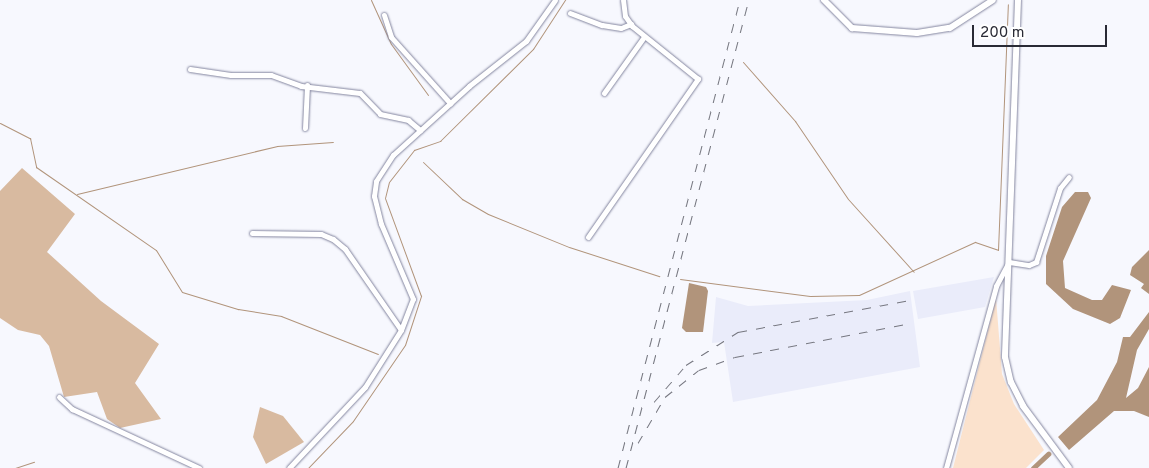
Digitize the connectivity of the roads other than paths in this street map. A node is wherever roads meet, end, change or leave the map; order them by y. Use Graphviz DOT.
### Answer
graph roads {
  1 [pos="555,0"];
  2 [pos="623,0"];
  3 [pos="824,0"];
  4 [pos="993,0"];
  5 [pos="1018,0"];
  6 [pos="570,13"];
  7 [pos="384,15"];
  8 [pos="631,24"];
  9 [pos="644,37"];
  10 [pos="190,68"];
  11 [pos="307,85"];
  12 [pos="604,93"];
  13 [pos="450,103"];
  14 [pos="305,128"];
  15 [pos="420,130"];
  16 [pos="1069,177"];
  17 [pos="252,232"];
  18 [pos="588,237"];
  19 [pos="1009,262"];
  20 [pos="401,330"];
  21 [pos="59,397"];
  22 [pos="199,468"];
  23 [pos="289,468"];
  24 [pos="946,468"];
  25 [pos="1069,468"];
  1 -- 13 [label="street"];
  2 -- 8 [label="street"];
  3 -- 4 [label="main road"];
  5 -- 19 [label="main road"];
  6 -- 8 [label="street"];
  7 -- 13 [label="street"];
  8 -- 9 [label="street"];
  9 -- 12 [label="street"];
  9 -- 18 [label="street"];
  10 -- 11 [label="street"];
  11 -- 14 [label="street"];
  11 -- 15 [label="street"];
  13 -- 15 [label="street"];
  15 -- 20 [label="street"];
  16 -- 19 [label="street"];
  17 -- 20 [label="street"];
  19 -- 24 [label="street"];
  19 -- 25 [label="main road"];
  20 -- 23 [label="street"];
  21 -- 22 [label="street"];
}
